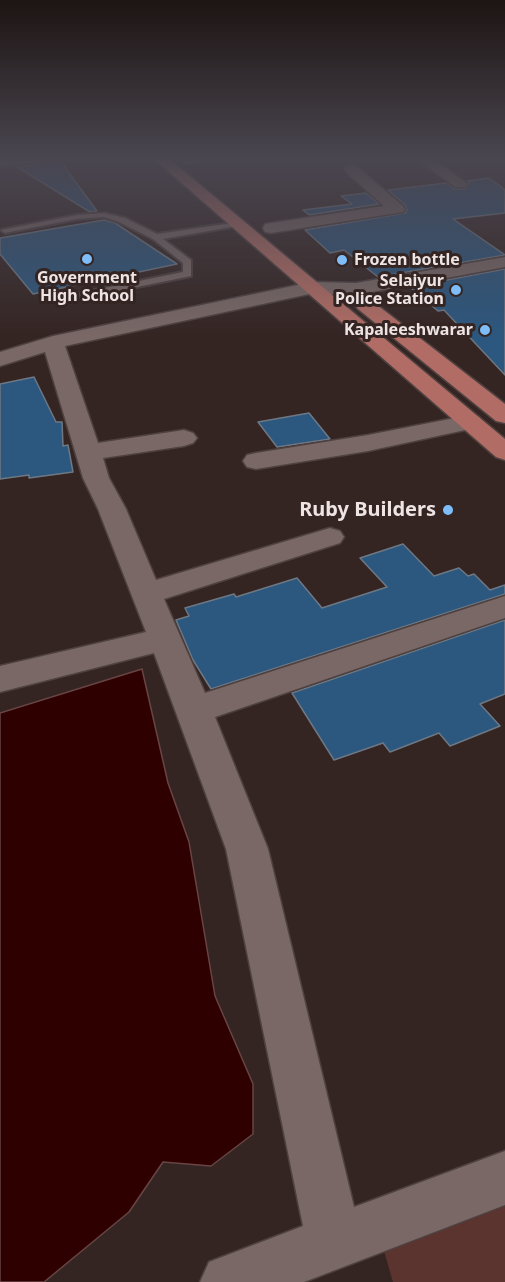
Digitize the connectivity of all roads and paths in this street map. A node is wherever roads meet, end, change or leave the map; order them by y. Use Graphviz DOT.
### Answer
graph roads {
  1 [pos="72,218"];
  2 [pos="114,218"];
  3 [pos="230,218"];
  4 [pos="259,218"];
  5 [pos="338,218"];
  6 [pos="238,225"];
  7 [pos="271,228"];
  8 [pos="5,230"];
  9 [pos="156,237"];
  10 [pos="288,242"];
  11 [pos="505,262"];
  12 [pos="321,269"];
  13 [pos="312,288"];
  14 [pos="347,290"];
  15 [pos="73,297"];
  16 [pos="53,342"];
  17 [pos="0,359"];
  18 [pos="505,416"];
  19 [pos="470,422"];
  20 [pos="184,438"];
  21 [pos="89,452"];
  22 [pos="505,452"];
  23 [pos="256,461"];
  24 [pos="330,537"];
  25 [pos="146,594"];
  26 [pos="505,607"];
  27 [pos="163,639"];
  28 [pos="0,679"];
  29 [pos="194,710"];
  30 [pos="505,1178"];
  31 [pos="334,1243"];
  32 [pos="229,1282"];
  1 -- 8 [label="lane"];
  2 -- 9 [label="lane"];
  3 -- 6 [label="main road"];
  4 -- 7 [label="main road"];
  5 -- 7 [label="street"];
  6 -- 9 [label="lane"];
  6 -- 13 [label="main road"];
  7 -- 10 [label="main road"];
  9 -- 15 [label="lane"];
  11 -- 14 [label="street"];
  12 -- 14 [label="main road"];
  13 -- 14 [label="street"];
  13 -- 16 [label="street"];
  13 -- 19 [label="main road"];
  14 -- 18 [label="main road"];
  16 -- 17 [label="street"];
  16 -- 21 [label="street"];
  19 -- 22 [label="main road"];
  19 -- 23 [label="street"];
  20 -- 21 [label="street"];
  21 -- 25 [label="street"];
  24 -- 25 [label="street"];
  25 -- 27 [label="street"];
  26 -- 29 [label="street"];
  27 -- 28 [label="street"];
  27 -- 29 [label="street"];
  29 -- 31 [label="street"];
  30 -- 31 [label="street"];
  31 -- 32 [label="street"];
}
